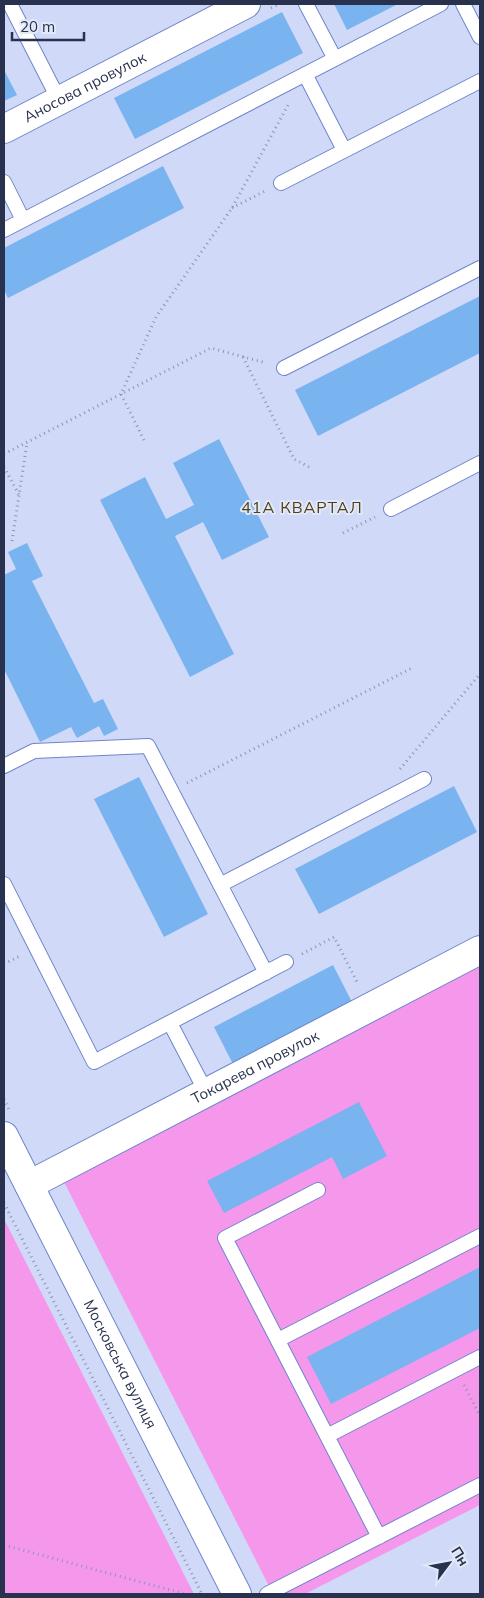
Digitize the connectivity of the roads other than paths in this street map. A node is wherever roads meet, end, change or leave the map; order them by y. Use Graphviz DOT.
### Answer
graph roads {
  1 [pos="10,4"];
  2 [pos="246,4"];
  3 [pos="306,4"];
  4 [pos="442,4"];
  5 [pos="463,4"];
  6 [pos="4,6"];
  7 [pos="480,37"];
  8 [pos="335,59"];
  9 [pos="305,74"];
  10 [pos="480,81"];
  11 [pos="59,100"];
  12 [pos="4,129"];
  13 [pos="344,150"];
  14 [pos="4,182"];
  15 [pos="281,183"];
  16 [pos="23,220"];
  17 [pos="4,230"];
  18 [pos="480,268"];
  19 [pos="284,368"];
  20 [pos="480,463"];
  21 [pos="391,508"];
  22 [pos="4,766"];
  23 [pos="424,779"];
  24 [pos="4,884"];
  25 [pos="220,885"];
  26 [pos="480,950"];
  27 [pos="286,962"];
  28 [pos="266,973"];
  29 [pos="170,1023"];
  30 [pos="206,1092"];
  31 [pos="4,1136"];
  32 [pos="29,1185"];
  33 [pos="318,1190"];
  34 [pos="480,1236"];
  35 [pos="278,1340"];
  36 [pos="480,1357"];
  37 [pos="327,1436"];
  38 [pos="480,1485"];
  39 [pos="379,1537"];
  40 [pos="228,1591"];
  41 [pos="268,1594"];
  1 -- 6 [label="lane"];
  1 -- 11 [label="lane"];
  2 -- 11 [label="street, Аносова провулок"];
  3 -- 8 [label="lane"];
  4 -- 8 [label="lane"];
  5 -- 7 [label="lane"];
  8 -- 9 [label="lane"];
  9 -- 13 [label="lane"];
  9 -- 16 [label="lane"];
  10 -- 13 [label="lane"];
  11 -- 12 [label="street, Аносова провулок"];
  13 -- 15 [label="lane"];
  14 -- 16 [label="lane"];
  16 -- 17 [label="lane"];
  18 -- 19 [label="lane"];
  20 -- 21 [label="lane"];
  22 -- 25 [label="lane"];
  23 -- 25 [label="lane"];
  24 -- 29 [label="lane"];
  25 -- 28 [label="lane"];
  26 -- 30 [label="street, Токарева провулок"];
  27 -- 28 [label="lane"];
  28 -- 29 [label="lane"];
  29 -- 30 [label="lane"];
  30 -- 32 [label="street, Токарева провулок"];
  31 -- 32 [label="street, Московська вулиця"];
  32 -- 40 [label="street, Московська вулиця"];
  33 -- 35 [label="lane"];
  34 -- 35 [label="lane"];
  35 -- 37 [label="lane"];
  36 -- 37 [label="lane"];
  37 -- 39 [label="lane"];
  38 -- 39 [label="lane"];
  39 -- 41 [label="lane"];
}
